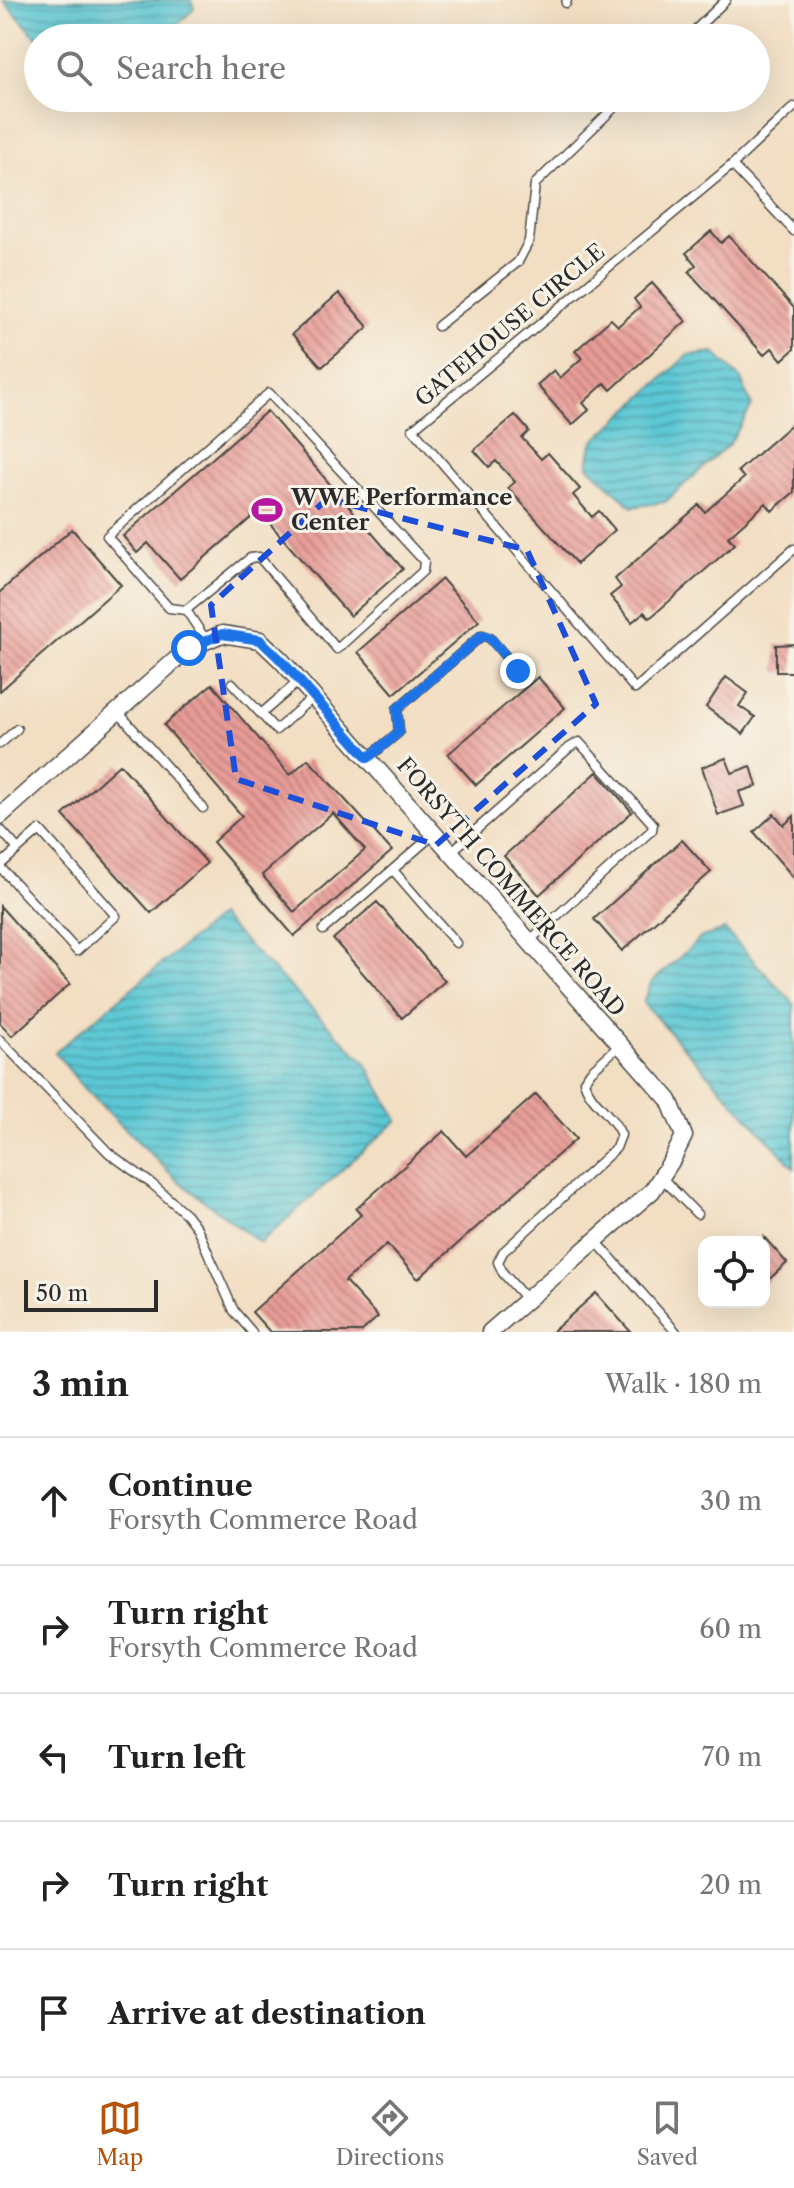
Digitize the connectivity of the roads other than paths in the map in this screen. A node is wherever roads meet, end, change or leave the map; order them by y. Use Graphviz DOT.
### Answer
graph roads {
  1 [pos="726,0"];
  2 [pos="701,24"];
  3 [pos="794,107"];
  4 [pos="610,112"];
  5 [pos="732,165"];
  6 [pos="794,231"];
  7 [pos="438,326"];
  8 [pos="794,549"];
  9 [pos="186,610"];
  10 [pos="206,640"];
  11 [pos="518,671"];
  12 [pos="300,681"];
  13 [pos="232,683"];
  14 [pos="314,696"];
  15 [pos="118,712"];
  16 [pos="261,714"];
  17 [pos="17,729"];
  18 [pos="0,744"];
  19 [pos="368,758"];
  20 [pos="203,808"];
  21 [pos="0,816"];
  22 [pos="0,829"];
  23 [pos="435,834"];
  24 [pos="17,848"];
  25 [pos="451,852"];
  26 [pos="0,866"];
  27 [pos="393,870"];
  28 [pos="323,930"];
  29 [pos="529,941"];
  30 [pos="456,943"];
  31 [pos="0,1040"];
  32 [pos="620,1045"];
  33 [pos="661,1177"];
  34 [pos="697,1214"];
  35 [pos="595,1240"];
  36 [pos="527,1300"];
  37 [pos="252,1332"];
  38 [pos="490,1332"];
  39 [pos="676,1332"];
  1 -- 2 [label="lane"];
  3 -- 5 [label="lane, GATEHOUSE CIRCLE"];
  4 -- 7 [label="lane"];
  5 -- 6 [label="lane"];
  5 -- 8 [label="lane, GATEHOUSE CIRCLE"];
  9 -- 9 [label="lane"];
  9 -- 10 [label="lane"];
  10 -- 12 [label="street, FORSYTH COMMERCE ROAD"];
  10 -- 15 [label="street"];
  11 -- 19 [label="lane"];
  12 -- 14 [label="street, FORSYTH COMMERCE ROAD"];
  12 -- 16 [label="lane"];
  13 -- 16 [label="lane"];
  14 -- 16 [label="lane"];
  14 -- 19 [label="street, FORSYTH COMMERCE ROAD"];
  15 -- 20 [label="lane"];
  15 -- 21 [label="street"];
  17 -- 18 [label="lane"];
  19 -- 23 [label="street, FORSYTH COMMERCE ROAD"];
  22 -- 24 [label="lane"];
  23 -- 25 [label="street, FORSYTH COMMERCE ROAD"];
  23 -- 27 [label="lane"];
  24 -- 26 [label="lane"];
  24 -- 26 [label="lane"];
  25 -- 29 [label="street, FORSYTH COMMERCE ROAD"];
  25 -- 29 [label="lane"];
  27 -- 28 [label="lane"];
  27 -- 30 [label="lane"];
  29 -- 32 [label="street, FORSYTH COMMERCE ROAD"];
  31 -- 37 [label="lane"];
  32 -- 33 [label="street, FORSYTH COMMERCE ROAD"];
  32 -- 36 [label="lane"];
  33 -- 34 [label="lane"];
  33 -- 35 [label="street, FORSYTH COMMERCE ROAD"];
  35 -- 36 [label="street, FORSYTH COMMERCE ROAD"];
  35 -- 39 [label="lane"];
  36 -- 38 [label="street, FORSYTH COMMERCE ROAD"];
}
